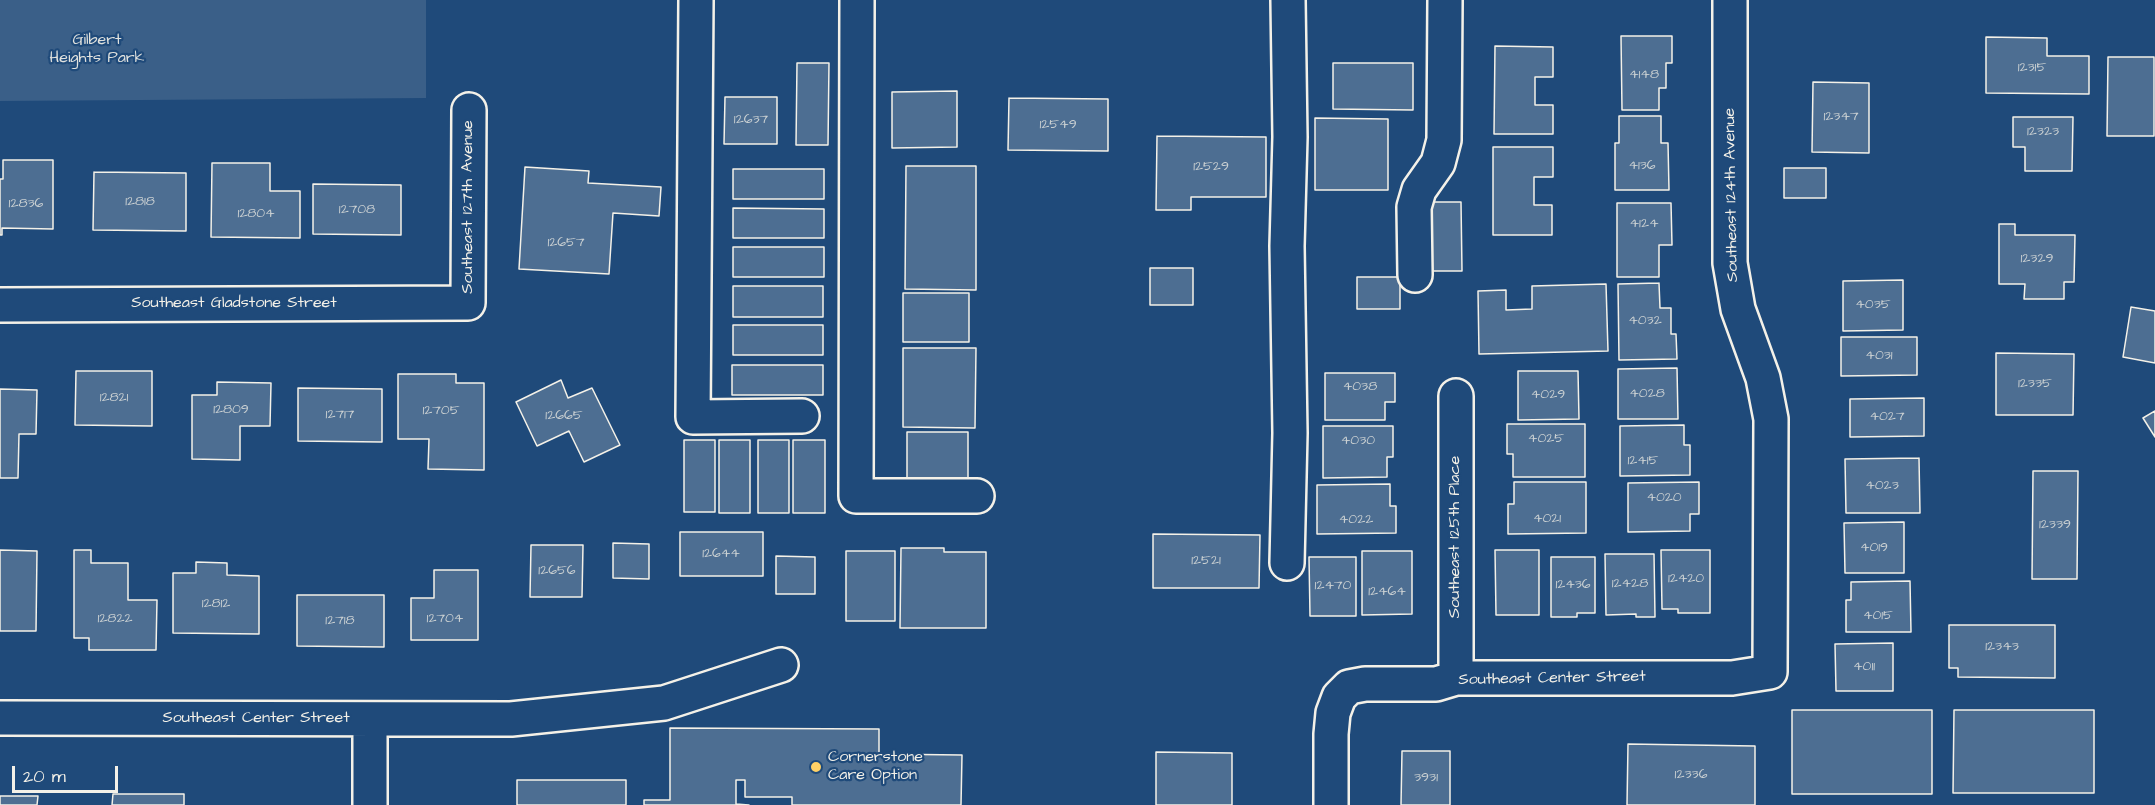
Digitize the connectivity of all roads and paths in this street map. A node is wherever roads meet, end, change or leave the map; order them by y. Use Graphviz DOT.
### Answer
graph roads {
  1 [pos="696,0"];
  2 [pos="857,0"];
  3 [pos="1288,0"];
  4 [pos="1445,0"];
  5 [pos="1730,0"];
  6 [pos="469,110"];
  7 [pos="1415,275"];
  8 [pos="468,303"];
  9 [pos="0,305"];
  10 [pos="1456,396"];
  11 [pos="802,416"];
  12 [pos="977,496"];
  13 [pos="1287,563"];
  14 [pos="782,664"];
  15 [pos="1770,672"];
  16 [pos="1456,678"];
  17 [pos="0,718"];
  18 [pos="370,720"];
  19 [pos="370,805"];
  20 [pos="1331,805"];
  1 -- 11 [label="street"];
  2 -- 12 [label="street"];
  3 -- 13 [label="street"];
  4 -- 7 [label="street"];
  5 -- 15 [label="street, Southeast 124th Avenue"];
  6 -- 8 [label="street, Southeast 127th Avenue"];
  8 -- 9 [label="street, Southeast Gladstone Street"];
  10 -- 16 [label="street, Southeast 125th Place"];
  14 -- 18 [label="street, Southeast Center Street"];
  15 -- 16 [label="street, Southeast Center Street"];
  16 -- 20 [label="street, Southeast Center Street"];
  17 -- 18 [label="street, Southeast Center Street"];
  18 -- 19 [label="street"];
}
